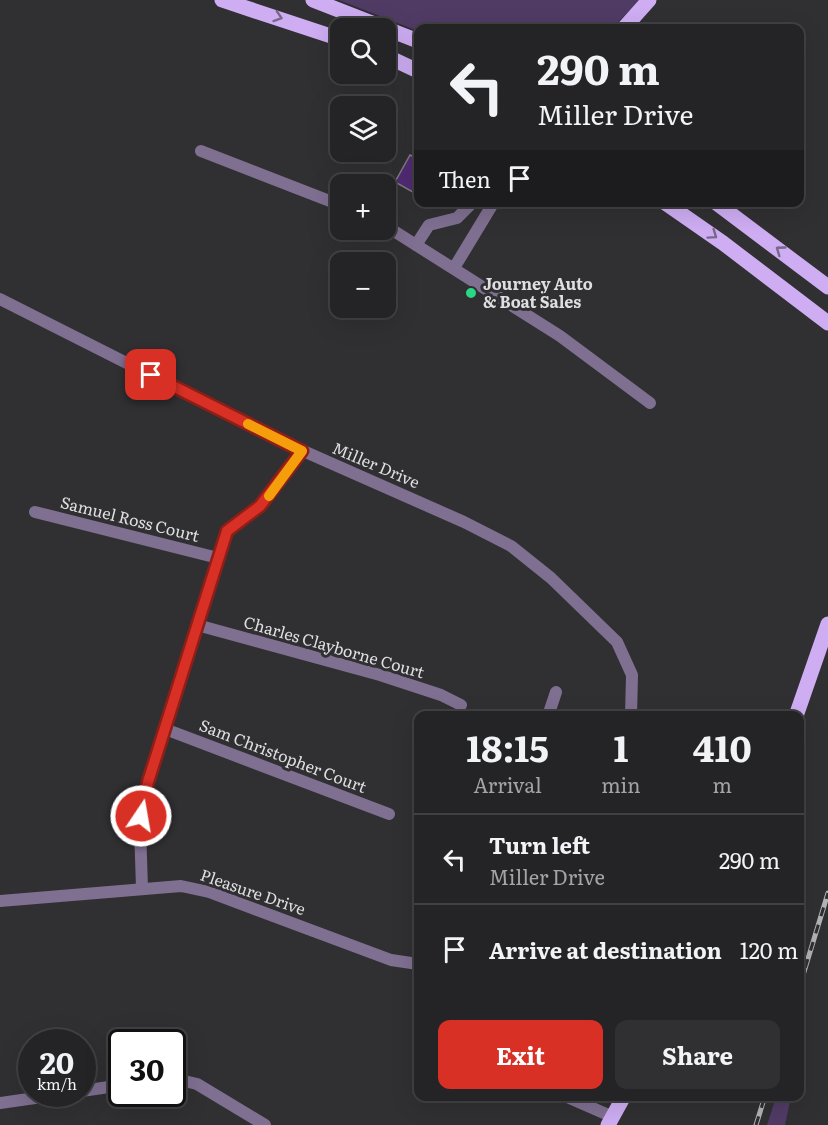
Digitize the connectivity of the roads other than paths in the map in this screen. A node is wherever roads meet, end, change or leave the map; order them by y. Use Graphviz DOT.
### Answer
graph roads {
  1 [pos="222,0"];
  2 [pos="313,0"];
  3 [pos="649,0"];
  4 [pos="628,24"];
  5 [pos="330,36"];
  6 [pos="414,39"];
  7 [pos="396,61"];
  8 [pos="414,69"];
  9 [pos="201,152"];
  10 [pos="330,201"];
  11 [pos="468,207"];
  12 [pos="491,207"];
  13 [pos="671,207"];
  14 [pos="722,207"];
  15 [pos="396,232"];
  16 [pos="416,245"];
  17 [pos="454,268"];
  18 [pos="827,286"];
  19 [pos="2,303"];
  20 [pos="828,323"];
  21 [pos="650,403"];
  22 [pos="302,451"];
  23 [pos="35,512"];
  24 [pos="218,558"];
  25 [pos="828,624"];
  26 [pos="197,626"];
  27 [pos="556,692"];
  28 [pos="460,705"];
  29 [pos="550,711"];
  30 [pos="631,711"];
  31 [pos="798,711"];
  32 [pos="165,729"];
  33 [pos="390,814"];
  34 [pos="142,888"];
  35 [pos="0,901"];
  36 [pos="414,963"];
  37 [pos="186,1081"];
  38 [pos="18,1100"];
  39 [pos="574,1101"];
  40 [pos="621,1101"];
  41 [pos="0,1103"];
  42 [pos="610,1121"];
  43 [pos="266,1125"];
  1 -- 5 [label="main road, one-way"];
  2 -- 6 [label="main road"];
  3 -- 4 [label="main road"];
  7 -- 8 [label="main road"];
  9 -- 10 [label="street"];
  11 -- 16 [label="street"];
  12 -- 17 [label="street"];
  13 -- 20 [label="main road, one-way"];
  18 -- 14 [label="main road, one-way"];
  15 -- 16 [label="street"];
  16 -- 17 [label="street"];
  17 -- 21 [label="street"];
  19 -- 22 [label="street, Miller Drive"];
  22 -- 24 [label="street"];
  22 -- 30 [label="street, Miller Drive"];
  23 -- 24 [label="street, Samuel Ross Court"];
  24 -- 26 [label="street"];
  25 -- 31 [label="main road"];
  26 -- 28 [label="street, Charles Clayborne Court"];
  26 -- 32 [label="street"];
  27 -- 29 [label="street"];
  32 -- 33 [label="street, Sam Christopher Court"];
  32 -- 34 [label="street"];
  34 -- 35 [label="street, Pleasure Drive"];
  34 -- 36 [label="street, Pleasure Drive"];
  37 -- 43 [label="street"];
  38 -- 41 [label="street"];
  39 -- 42 [label="street"];
  40 -- 42 [label="main road"];
}
